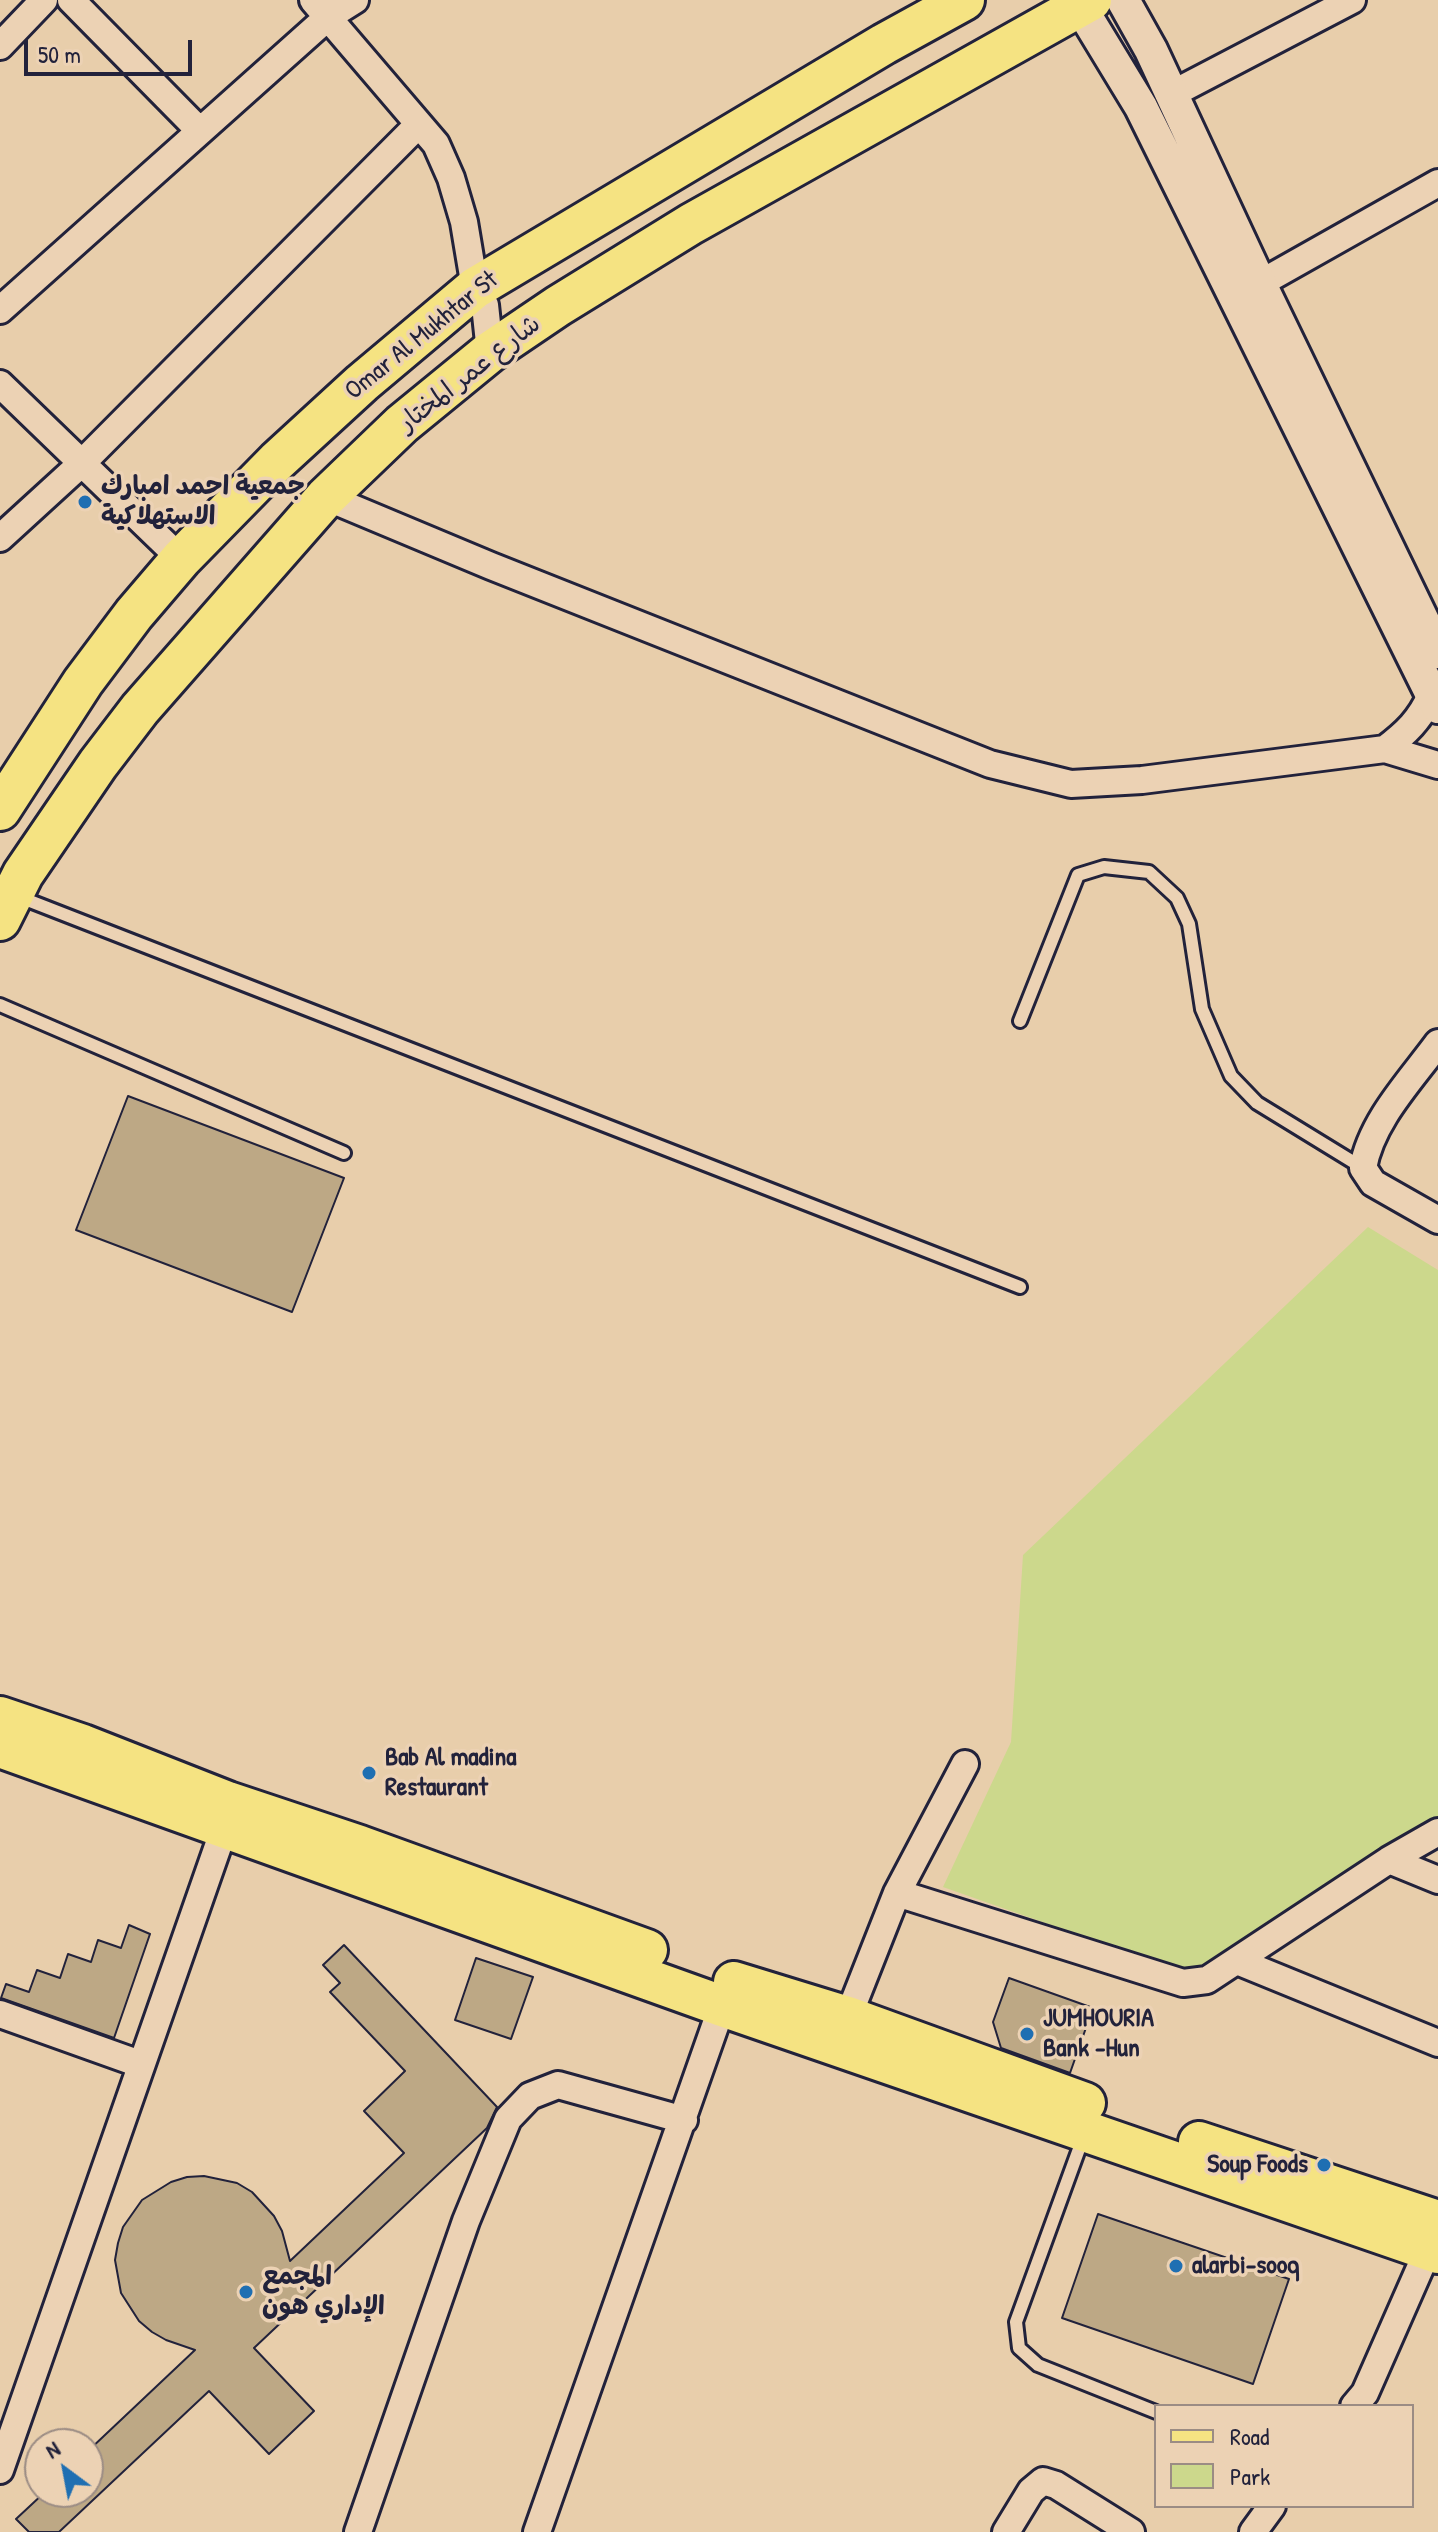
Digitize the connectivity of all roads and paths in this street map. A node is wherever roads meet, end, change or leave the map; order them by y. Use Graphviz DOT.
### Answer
graph roads {
  1 [pos="44,0"];
  2 [pos="71,0"];
  3 [pos="355,0"];
  4 [pos="964,0"];
  5 [pos="1123,0"];
  6 [pos="1352,0"];
  7 [pos="1082,2"];
  8 [pos="320,8"];
  9 [pos="0,46"];
  10 [pos="1172,94"];
  11 [pos="419,124"];
  12 [pos="200,131"];
  13 [pos="1438,183"];
  14 [pos="475,288"];
  15 [pos="1248,290"];
  16 [pos="0,310"];
  17 [pos="490,352"];
  18 [pos="0,384"];
  19 [pos="82,463"];
  20 [pos="326,497"];
  21 [pos="0,538"];
  22 [pos="181,559"];
  23 [pos="1438,652"];
  24 [pos="1434,701"];
  25 [pos="1385,749"];
  26 [pos="1438,765"];
  27 [pos="0,810"];
  28 [pos="9,888"];
  29 [pos="0,1005"];
  30 [pos="1020,1021"];
  31 [pos="1438,1043"];
  32 [pos="344,1153"];
  33 [pos="1363,1168"];
  34 [pos="1438,1220"];
  35 [pos="1020,1287"];
  36 [pos="0,1717"];
  37 [pos="0,1747"];
  38 [pos="965,1764"];
  39 [pos="226,1816"];
  40 [pos="1438,1832"];
  41 [pos="1389,1860"];
  42 [pos="1438,1880"];
  43 [pos="897,1893"];
  44 [pos="1237,1961"];
  45 [pos="726,1993"];
  46 [pos="0,2014"];
  47 [pos="848,2017"];
  48 [pos="1438,2043"];
  49 [pos="140,2064"];
  50 [pos="1043,2102"];
  51 [pos="684,2120"];
  52 [pos="1085,2131"];
  53 [pos="1435,2230"];
  54 [pos="1356,2404"];
  55 [pos="1154,2411"];
  56 [pos="0,2470"];
  57 [pos="1271,2508"];
  58 [pos="358,2532"];
  59 [pos="537,2532"];
  60 [pos="1006,2532"];
  61 [pos="1131,2532"];
  62 [pos="1253,2532"];
  1 -- 9 [label="street"];
  2 -- 12 [label="street"];
  3 -- 8 [label="street"];
  4 -- 14 [label="main road, Omar Al Mukhtar St"];
  5 -- 10 [label="street"];
  6 -- 10 [label="street"];
  7 -- 15 [label="street"];
  7 -- 17 [label="main road, شارع عمر المختار"];
  8 -- 11 [label="street"];
  8 -- 12 [label="street"];
  10 -- 15 [label="street"];
  11 -- 14 [label="street"];
  11 -- 19 [label="street"];
  12 -- 16 [label="street"];
  13 -- 15 [label="street"];
  14 -- 17 [label="street"];
  14 -- 22 [label="main road, Omar Al Mukhtar St"];
  15 -- 23 [label="street"];
  15 -- 24 [label="street"];
  17 -- 20 [label="main road, شارع عمر المختار"];
  18 -- 19 [label="street"];
  19 -- 21 [label="street"];
  19 -- 22 [label="street"];
  20 -- 25 [label="street"];
  20 -- 28 [label="main road, شارع عمر المختار"];
  22 -- 27 [label="main road, Omar Al Mukhtar St"];
  24 -- 25 [label="street"];
  25 -- 26 [label="street"];
  28 -- 35 [label="lane"];
  29 -- 32 [label="lane"];
  30 -- 33 [label="lane"];
  31 -- 33 [label="street"];
  33 -- 34 [label="street"];
  36 -- 39 [label="main road"];
  37 -- 39 [label="main road"];
  38 -- 43 [label="street"];
  39 -- 45 [label="main road"];
  39 -- 49 [label="street"];
  40 -- 41 [label="street"];
  41 -- 42 [label="street"];
  41 -- 44 [label="street"];
  43 -- 44 [label="street"];
  43 -- 47 [label="street"];
  44 -- 48 [label="street"];
  45 -- 47 [label="main road"];
  45 -- 50 [label="main road"];
  45 -- 51 [label="street"];
  46 -- 49 [label="street"];
  47 -- 50 [label="main road"];
  49 -- 56 [label="street"];
  50 -- 52 [label="main road"];
  50 -- 53 [label="main road"];
  51 -- 58 [label="street"];
  51 -- 59 [label="street"];
  52 -- 53 [label="main road"];
  52 -- 55 [label="lane"];
  53 -- 54 [label="street"];
  57 -- 62 [label="street"];
  60 -- 61 [label="street"];
}
